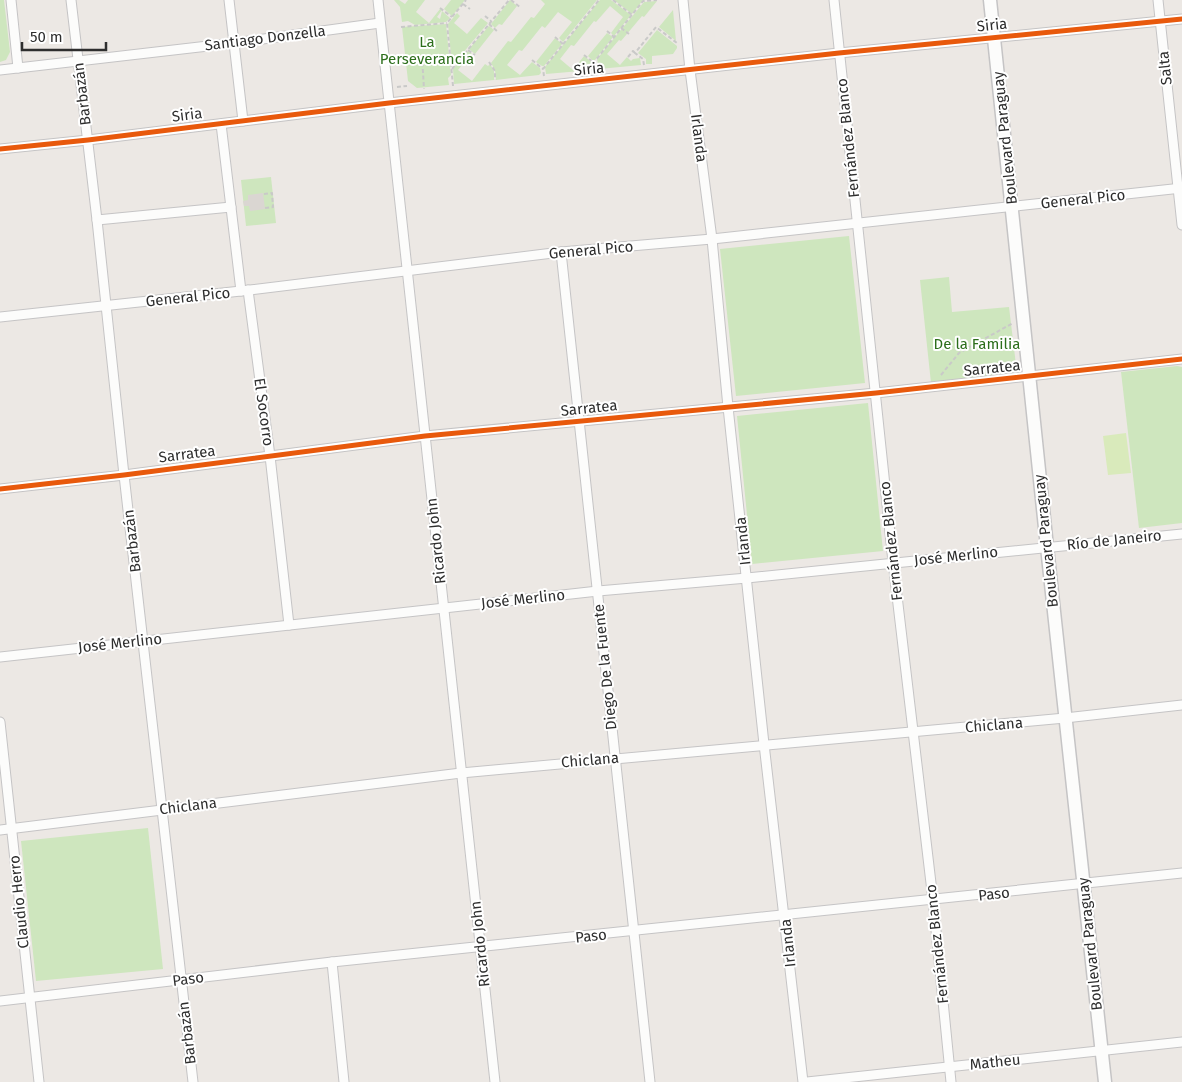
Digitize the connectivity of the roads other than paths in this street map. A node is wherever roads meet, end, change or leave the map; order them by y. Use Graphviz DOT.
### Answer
graph roads {
  1 [pos="11,0"];
  2 [pos="72,0"];
  3 [pos="229,0"];
  4 [pos="378,0"];
  5 [pos="683,0"];
  6 [pos="834,0"];
  7 [pos="990,0"];
  8 [pos="1158,0"];
  9 [pos="1182,19"];
  10 [pos="1160,21"];
  11 [pos="380,23"];
  12 [pos="994,38"];
  13 [pos="234,43"];
  14 [pos="840,53"];
  15 [pos="78,61"];
  16 [pos="18,68"];
  17 [pos="0,70"];
  18 [pos="690,70"];
  19 [pos="389,103"];
  20 [pos="243,121"];
  21 [pos="221,124"];
  22 [pos="88,140"];
  23 [pos="0,149"];
  24 [pos="1180,188"];
  25 [pos="1012,206"];
  26 [pos="231,207"];
  27 [pos="97,220"];
  28 [pos="857,223"];
  29 [pos="1182,225"];
  30 [pos="712,239"];
  31 [pos="561,252"];
  32 [pos="407,270"];
  33 [pos="244,291"];
  34 [pos="106,306"];
  35 [pos="0,317"];
  36 [pos="1182,359"];
  37 [pos="1030,376"];
  38 [pos="876,393"];
  39 [pos="728,407"];
  40 [pos="578,422"];
  41 [pos="425,436"];
  42 [pos="270,456"];
  43 [pos="124,475"];
  44 [pos="0,489"];
  45 [pos="1182,534"];
  46 [pos="1047,547"];
  47 [pos="893,562"];
  48 [pos="747,578"];
  49 [pos="598,591"];
  50 [pos="444,608"];
  51 [pos="289,624"];
  52 [pos="144,641"];
  53 [pos="0,657"];
  54 [pos="1182,705"];
  55 [pos="1065,718"];
  56 [pos="0,722"];
  57 [pos="913,732"];
  58 [pos="764,744"];
  59 [pos="614,758"];
  60 [pos="461,773"];
  61 [pos="162,810"];
  62 [pos="12,828"];
  63 [pos="0,830"];
  64 [pos="1182,873"];
  65 [pos="1084,884"];
  66 [pos="933,900"];
  67 [pos="785,916"];
  68 [pos="635,932"];
  69 [pos="480,947"];
  70 [pos="332,962"];
  71 [pos="181,980"];
  72 [pos="30,998"];
  73 [pos="0,1001"];
  74 [pos="1182,1042"];
  75 [pos="1102,1050"];
  76 [pos="949,1067"];
  77 [pos="39,1082"];
  78 [pos="193,1082"];
  79 [pos="344,1082"];
  80 [pos="495,1082"];
  81 [pos="650,1082"];
  82 [pos="805,1082"];
  83 [pos="950,1082"];
  84 [pos="1105,1082"];
  1 -- 16 [label="street"];
  2 -- 15 [label="street, Barbazán"];
  3 -- 13 [label="street"];
  4 -- 11 [label="street, Ricardo John"];
  5 -- 18 [label="street, Irlanda"];
  6 -- 14 [label="street, Fernández Blanco"];
  7 -- 12 [label="main road, Boulevard Paraguay"];
  8 -- 10 [label="street, Salta"];
  9 -- 10 [label="street, Siria"];
  10 -- 12 [label="street, Siria"];
  10 -- 24 [label="street, Salta"];
  11 -- 13 [label="street, Santiago Donzella"];
  11 -- 19 [label="street, Ricardo John"];
  12 -- 14 [label="street, Siria"];
  12 -- 25 [label="main road, Boulevard Paraguay"];
  13 -- 15 [label="street, Santiago Donzella"];
  13 -- 20 [label="street"];
  14 -- 18 [label="street, Siria"];
  14 -- 28 [label="street, Fernández Blanco"];
  15 -- 16 [label="street, Santiago Donzella"];
  15 -- 22 [label="street, Barbazán"];
  16 -- 17 [label="street, Santiago Donzella"];
  18 -- 19 [label="street, Siria"];
  18 -- 30 [label="street, Irlanda"];
  19 -- 20 [label="street, Siria"];
  19 -- 32 [label="street, Ricardo John"];
  20 -- 21 [label="street, Siria"];
  21 -- 22 [label="street, Siria"];
  21 -- 26 [label="street, El Socorro"];
  22 -- 23 [label="street, Siria"];
  22 -- 27 [label="street, Barbazán"];
  24 -- 25 [label="street, General Pico"];
  24 -- 29 [label="street, Salta"];
  25 -- 28 [label="street, General Pico"];
  25 -- 37 [label="main road, Boulevard Paraguay"];
  26 -- 27 [label="street"];
  26 -- 33 [label="street, El Socorro"];
  27 -- 34 [label="street, Barbazán"];
  28 -- 30 [label="street, General Pico"];
  28 -- 38 [label="street, Fernández Blanco"];
  30 -- 31 [label="street, General Pico"];
  30 -- 39 [label="street, Irlanda"];
  31 -- 32 [label="street, General Pico"];
  31 -- 40 [label="street, Diego De la Fuente"];
  32 -- 33 [label="street, General Pico"];
  32 -- 41 [label="street, Ricardo John"];
  33 -- 34 [label="street, General Pico"];
  33 -- 42 [label="street, El Socorro"];
  34 -- 35 [label="street, General Pico"];
  34 -- 43 [label="street, Barbazán"];
  36 -- 37 [label="street, Sarratea"];
  37 -- 38 [label="street, Sarratea"];
  37 -- 46 [label="main road, Boulevard Paraguay"];
  38 -- 39 [label="street, Sarratea"];
  38 -- 47 [label="street, Fernández Blanco"];
  39 -- 40 [label="street, Sarratea"];
  39 -- 48 [label="street, Irlanda"];
  40 -- 41 [label="street, Sarratea"];
  40 -- 49 [label="street, Diego De la Fuente"];
  41 -- 42 [label="street, Sarratea"];
  41 -- 50 [label="street, Ricardo John"];
  42 -- 43 [label="street, Sarratea"];
  42 -- 51 [label="street, El Socorro"];
  43 -- 44 [label="street, Sarratea"];
  43 -- 52 [label="street, Barbazán"];
  45 -- 46 [label="street, Río de Janeiro"];
  46 -- 47 [label="street, José Merlino"];
  46 -- 55 [label="main road, Boulevard Paraguay"];
  47 -- 48 [label="street, José Merlino"];
  47 -- 57 [label="street, Fernández Blanco"];
  48 -- 49 [label="street, José Merlino"];
  48 -- 58 [label="street, Irlanda"];
  49 -- 50 [label="street, José Merlino"];
  49 -- 59 [label="street, Diego De la Fuente"];
  50 -- 51 [label="street, José Merlino"];
  50 -- 60 [label="street, Ricardo John"];
  51 -- 52 [label="street, José Merlino"];
  52 -- 53 [label="street, José Merlino"];
  52 -- 61 [label="street, Barbazán"];
  54 -- 55 [label="street, Chiclana"];
  55 -- 57 [label="street, Chiclana"];
  55 -- 65 [label="main road, Boulevard Paraguay"];
  56 -- 62 [label="street, Claudio Herro"];
  57 -- 58 [label="street, Chiclana"];
  57 -- 66 [label="street, Fernández Blanco"];
  58 -- 59 [label="street, Chiclana"];
  58 -- 67 [label="street, Irlanda"];
  59 -- 60 [label="street, Chiclana"];
  59 -- 68 [label="street, Diego De la Fuente"];
  60 -- 61 [label="street, Chiclana"];
  60 -- 69 [label="street, Ricardo John"];
  61 -- 62 [label="street, Chiclana"];
  61 -- 71 [label="street, Barbazán"];
  62 -- 63 [label="street, Chiclana"];
  62 -- 72 [label="street, Claudio Herro"];
  64 -- 65 [label="street, Paso"];
  65 -- 66 [label="street, Paso"];
  65 -- 75 [label="main road, Boulevard Paraguay"];
  66 -- 67 [label="street, Paso"];
  66 -- 76 [label="street, Fernández Blanco"];
  67 -- 68 [label="street, Paso"];
  67 -- 82 [label="street, Irlanda"];
  68 -- 69 [label="street, Paso"];
  68 -- 81 [label="street, Diego De la Fuente"];
  69 -- 70 [label="street, Paso"];
  69 -- 80 [label="street, Ricardo John"];
  70 -- 71 [label="street, Paso"];
  70 -- 79 [label="street"];
  71 -- 72 [label="street, Paso"];
  71 -- 78 [label="street, Barbazán"];
  72 -- 73 [label="street, Paso"];
  72 -- 77 [label="street, Claudio Herro"];
  74 -- 75 [label="street, Matheu"];
  75 -- 76 [label="street, Matheu"];
  75 -- 84 [label="main road, Boulevard Paraguay"];
  76 -- 82 [label="street, Matheu"];
  76 -- 83 [label="street, Fernández Blanco"];
}
